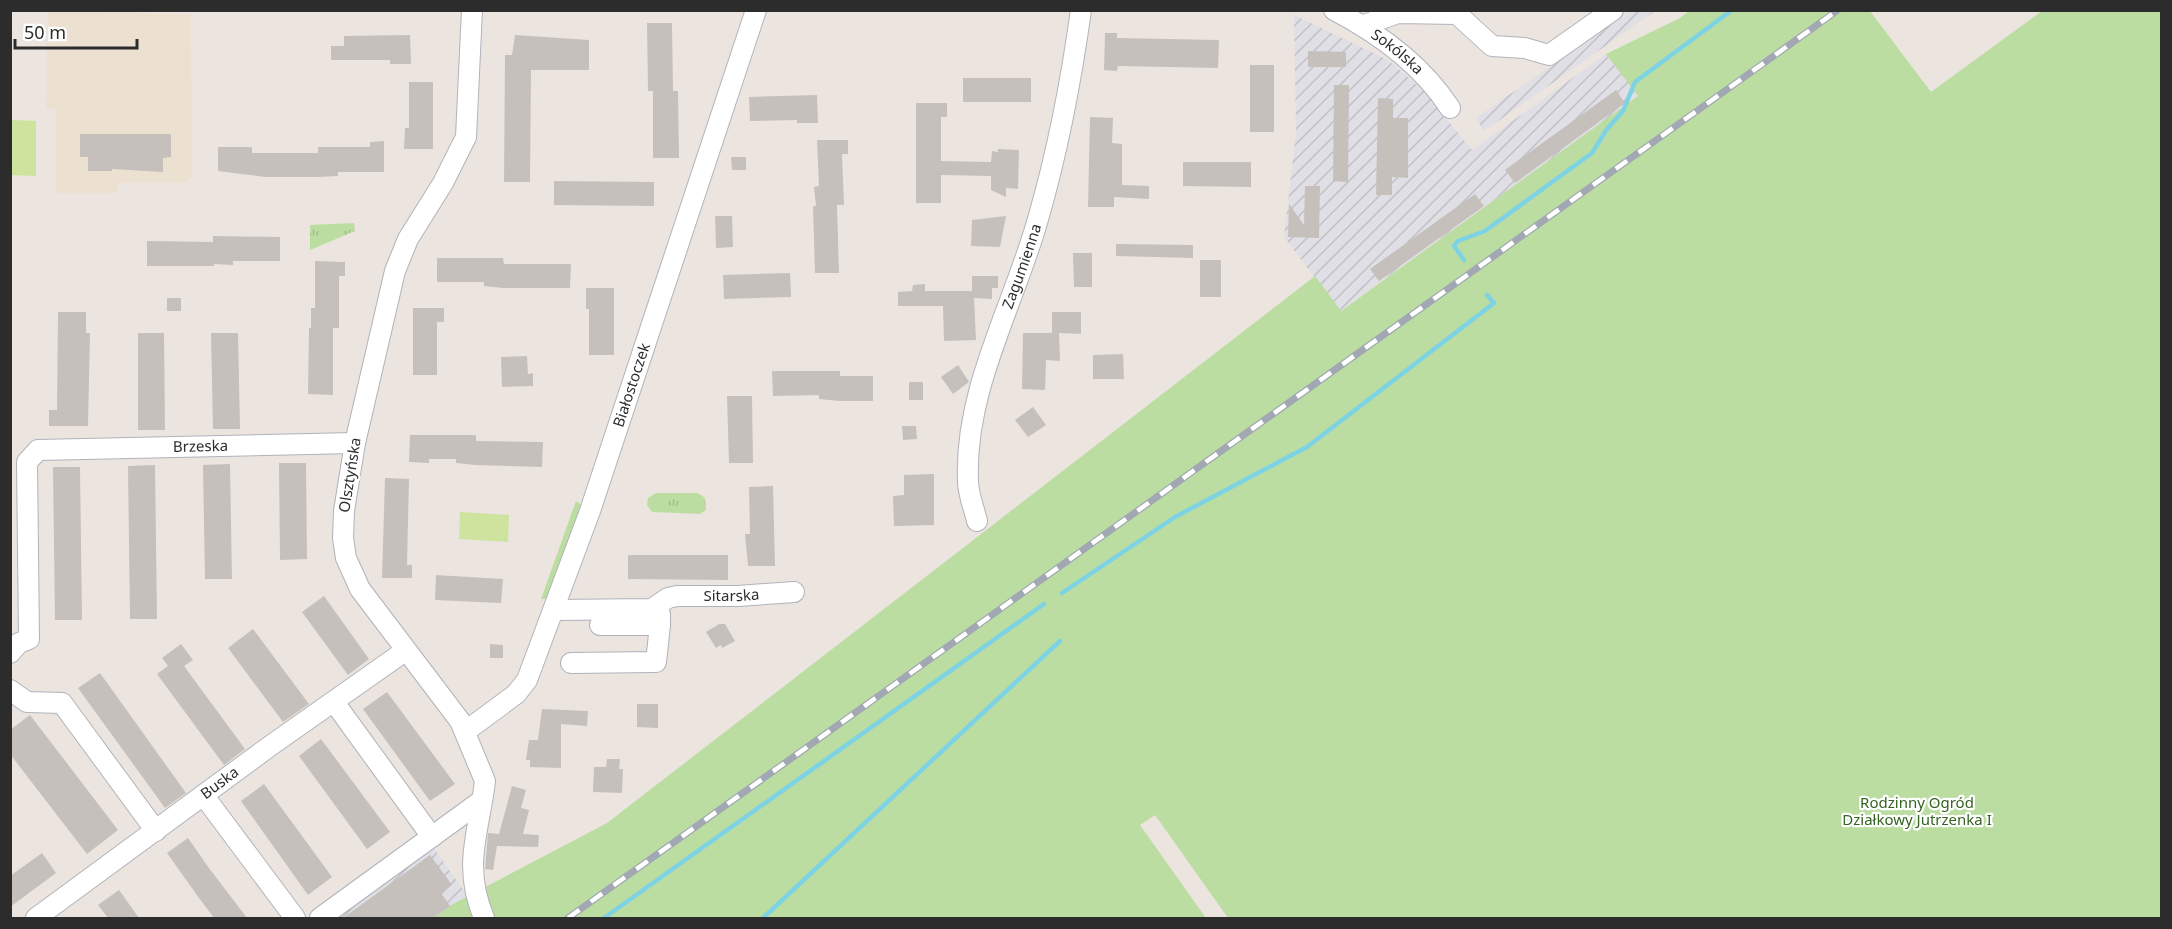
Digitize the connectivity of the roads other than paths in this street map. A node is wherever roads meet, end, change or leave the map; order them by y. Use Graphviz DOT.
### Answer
graph roads {
  1 [pos="472,10"];
  2 [pos="756,10"];
  3 [pos="1082,10"];
  4 [pos="1334,10"];
  5 [pos="1613,10"];
  6 [pos="1364,26"];
  7 [pos="1450,108"];
  8 [pos="355,443"];
  9 [pos="977,521"];
  10 [pos="794,592"];
  11 [pos="663,609"];
  12 [pos="555,610"];
  13 [pos="600,625"];
  14 [pos="405,651"];
  15 [pos="10,653"];
  16 [pos="571,663"];
  17 [pos="10,690"];
  18 [pos="334,702"];
  19 [pos="466,731"];
  20 [pos="204,796"];
  21 [pos="481,801"];
  22 [pos="156,831"];
  23 [pos="432,837"];
  24 [pos="36,918"];
  25 [pos="295,918"];
  26 [pos="320,918"];
  27 [pos="484,918"];
  1 -- 8 [label="street, Olsztyńska"];
  2 -- 12 [label="street, Białostoczek"];
  3 -- 9 [label="street, Zagumienna"];
  4 -- 6 [label="street, Sokólska"];
  5 -- 6 [label="street"];
  6 -- 7 [label="street, Sokólska"];
  8 -- 14 [label="street, Olsztyńska"];
  8 -- 15 [label="street, Brzeska"];
  10 -- 11 [label="street, Sitarska"];
  11 -- 12 [label="street"];
  11 -- 13 [label="street"];
  11 -- 16 [label="street"];
  12 -- 19 [label="street, Białostoczek"];
  14 -- 18 [label="street, Buska"];
  14 -- 19 [label="street, Olsztyńska"];
  17 -- 22 [label="street"];
  18 -- 20 [label="street, Buska"];
  18 -- 23 [label="street"];
  19 -- 21 [label="street, Olsztyńska"];
  20 -- 22 [label="street, Buska"];
  20 -- 25 [label="street"];
  21 -- 23 [label="street"];
  21 -- 27 [label="street, Olsztyńska"];
  22 -- 24 [label="street, Buska"];
  23 -- 26 [label="street"];
}
